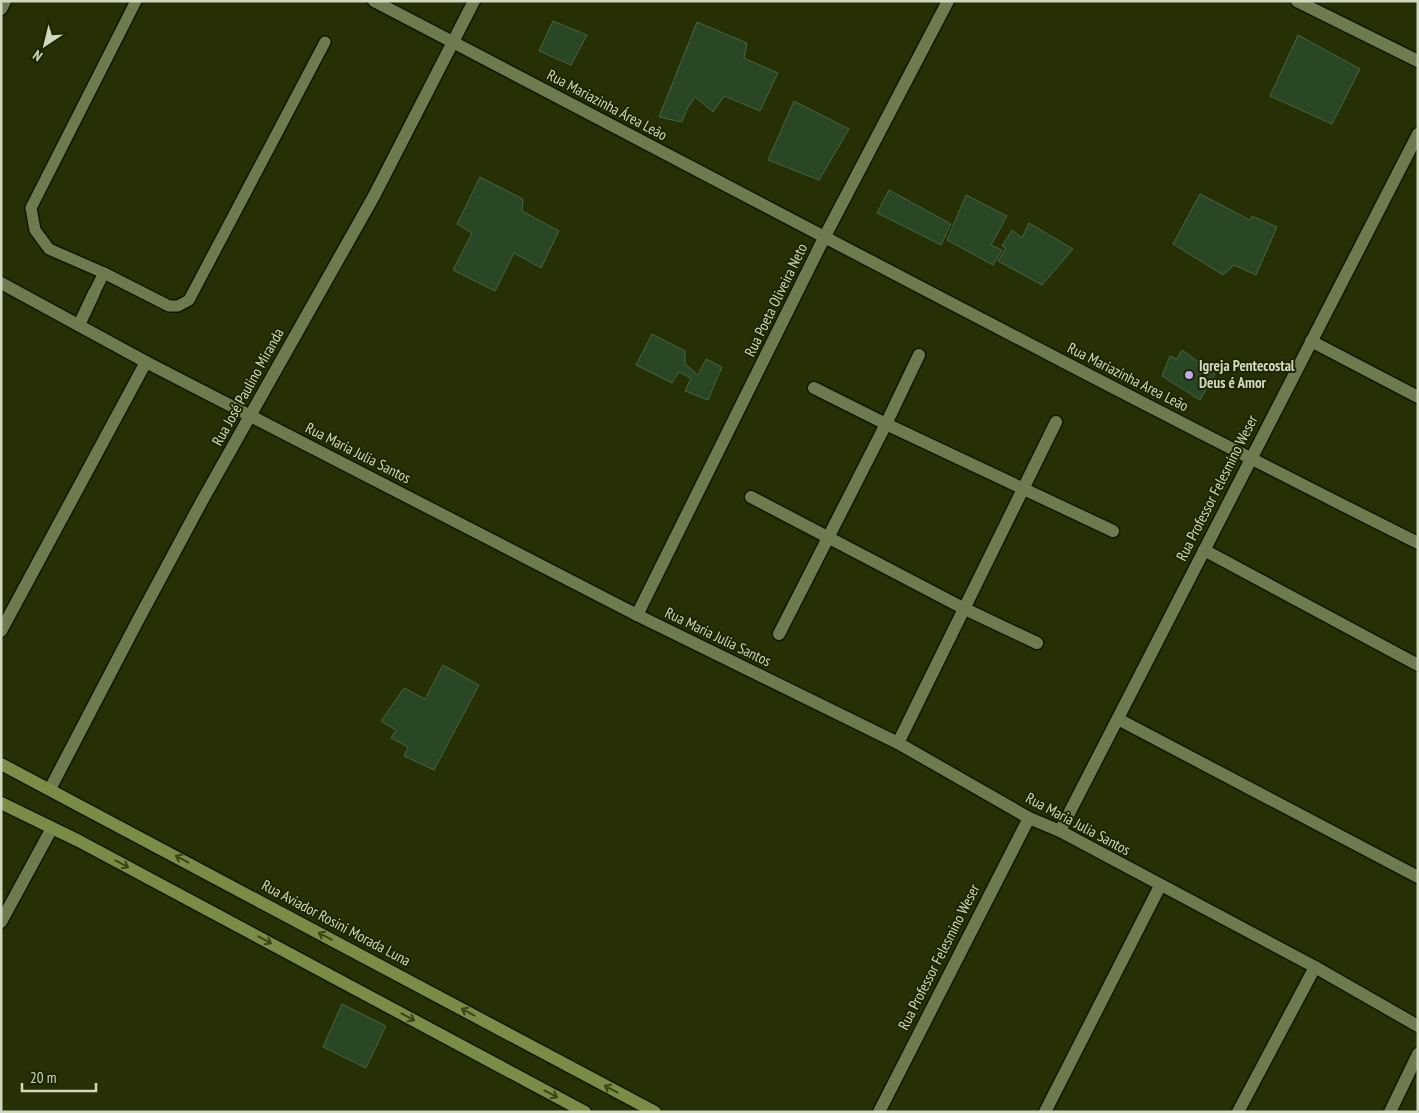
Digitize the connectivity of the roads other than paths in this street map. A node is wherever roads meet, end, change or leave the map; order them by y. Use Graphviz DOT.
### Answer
graph roads {
  1 [pos="5,1"];
  2 [pos="136,1"];
  3 [pos="374,1"];
  4 [pos="474,1"];
  5 [pos="948,1"];
  6 [pos="1297,1"];
  7 [pos="1,9"];
  8 [pos="325,42"];
  9 [pos="453,42"];
  10 [pos="1418,61"];
  11 [pos="1418,134"];
  12 [pos="824,238"];
  13 [pos="104,273"];
  14 [pos="1,283"];
  15 [pos="94,293"];
  16 [pos="79,325"];
  17 [pos="1311,341"];
  18 [pos="919,355"];
  19 [pos="146,362"];
  20 [pos="814,388"];
  21 [pos="1418,397"];
  22 [pos="250,416"];
  23 [pos="1056,422"];
  24 [pos="886,424"];
  25 [pos="1250,459"];
  26 [pos="1023,489"];
  27 [pos="751,497"];
  28 [pos="1113,531"];
  29 [pos="828,537"];
  30 [pos="1418,543"];
  31 [pos="1204,550"];
  32 [pos="964,608"];
  33 [pos="637,616"];
  34 [pos="1,631"];
  35 [pos="780,634"];
  36 [pos="1037,643"];
  37 [pos="1418,664"];
  38 [pos="1118,718"];
  39 [pos="898,743"];
  40 [pos="1,764"];
  41 [pos="50,789"];
  42 [pos="1,802"];
  43 [pos="1029,818"];
  44 [pos="52,828"];
  45 [pos="1060,831"];
  46 [pos="1418,877"];
  47 [pos="1160,886"];
  48 [pos="1,922"];
  49 [pos="1315,967"];
  50 [pos="1418,1026"];
  51 [pos="1418,1054"];
  52 [pos="585,1112"];
  53 [pos="654,1112"];
  54 [pos="879,1112"];
  55 [pos="1045,1112"];
  56 [pos="1238,1112"];
  57 [pos="1390,1112"];
  1 -- 7 [label="street"];
  2 -- 13 [label="lane"];
  3 -- 9 [label="street, Rua Mariazinha Área Leão"];
  4 -- 9 [label="street, Rua José Paulino Miranda"];
  5 -- 12 [label="street, Rua Poeta Oliveira Neto"];
  6 -- 10 [label="street"];
  8 -- 13 [label="lane"];
  9 -- 12 [label="street, Rua Mariazinha Área Leão"];
  9 -- 22 [label="street, Rua José Paulino Miranda"];
  11 -- 17 [label="street, Rua Professor Felesmino Weser"];
  12 -- 25 [label="street, Rua Mariazinha Area Leão"];
  12 -- 33 [label="street, Rua Poeta Oliveira Neto"];
  13 -- 15 [label="lane"];
  14 -- 16 [label="street, Rua Maria Julia Santos"];
  15 -- 16 [label="street"];
  16 -- 19 [label="street, Rua Maria Julia Santos"];
  17 -- 21 [label="street"];
  17 -- 25 [label="street, Rua Professor Felesmino Weser"];
  18 -- 24 [label="street"];
  19 -- 22 [label="street, Rua Maria Julia Santos"];
  19 -- 34 [label="street"];
  20 -- 24 [label="street"];
  22 -- 33 [label="street, Rua Maria Julia Santos"];
  22 -- 41 [label="street, Rua José Paulino Miranda"];
  23 -- 26 [label="street"];
  24 -- 26 [label="street"];
  24 -- 29 [label="street"];
  25 -- 30 [label="street, Rua Mariazinha Area Leão"];
  25 -- 31 [label="street, Rua Professor Felesmino Weser"];
  26 -- 28 [label="street"];
  26 -- 32 [label="street"];
  27 -- 29 [label="street"];
  29 -- 32 [label="street"];
  29 -- 35 [label="street"];
  31 -- 37 [label="street"];
  31 -- 38 [label="street, Rua Professor Felesmino Weser"];
  32 -- 36 [label="street"];
  32 -- 39 [label="street"];
  33 -- 39 [label="street, Rua Maria Julia Santos"];
  38 -- 45 [label="street, Rua Professor Felesmino Weser"];
  38 -- 46 [label="street"];
  39 -- 43 [label="street, Rua Maria Julia Santos"];
  40 -- 41 [label="street, Rua Aviador Rosini Morada Luna"];
  53 -- 41 [label="street, Rua Aviador Rosini Morada Luna, one-way"];
  42 -- 44 [label="street"];
  43 -- 45 [label="street, Rua Maria Julia Santos"];
  43 -- 54 [label="street, Rua Professor Felesmino Weser"];
  44 -- 48 [label="street"];
  44 -- 52 [label="street, one-way"];
  45 -- 47 [label="street, Rua Maria Julia Santos"];
  47 -- 49 [label="street, Rua Maria Julia Santos"];
  47 -- 55 [label="street"];
  49 -- 50 [label="street, Rua Maria Julia Santos"];
  49 -- 56 [label="street"];
  51 -- 57 [label="street"];
}
